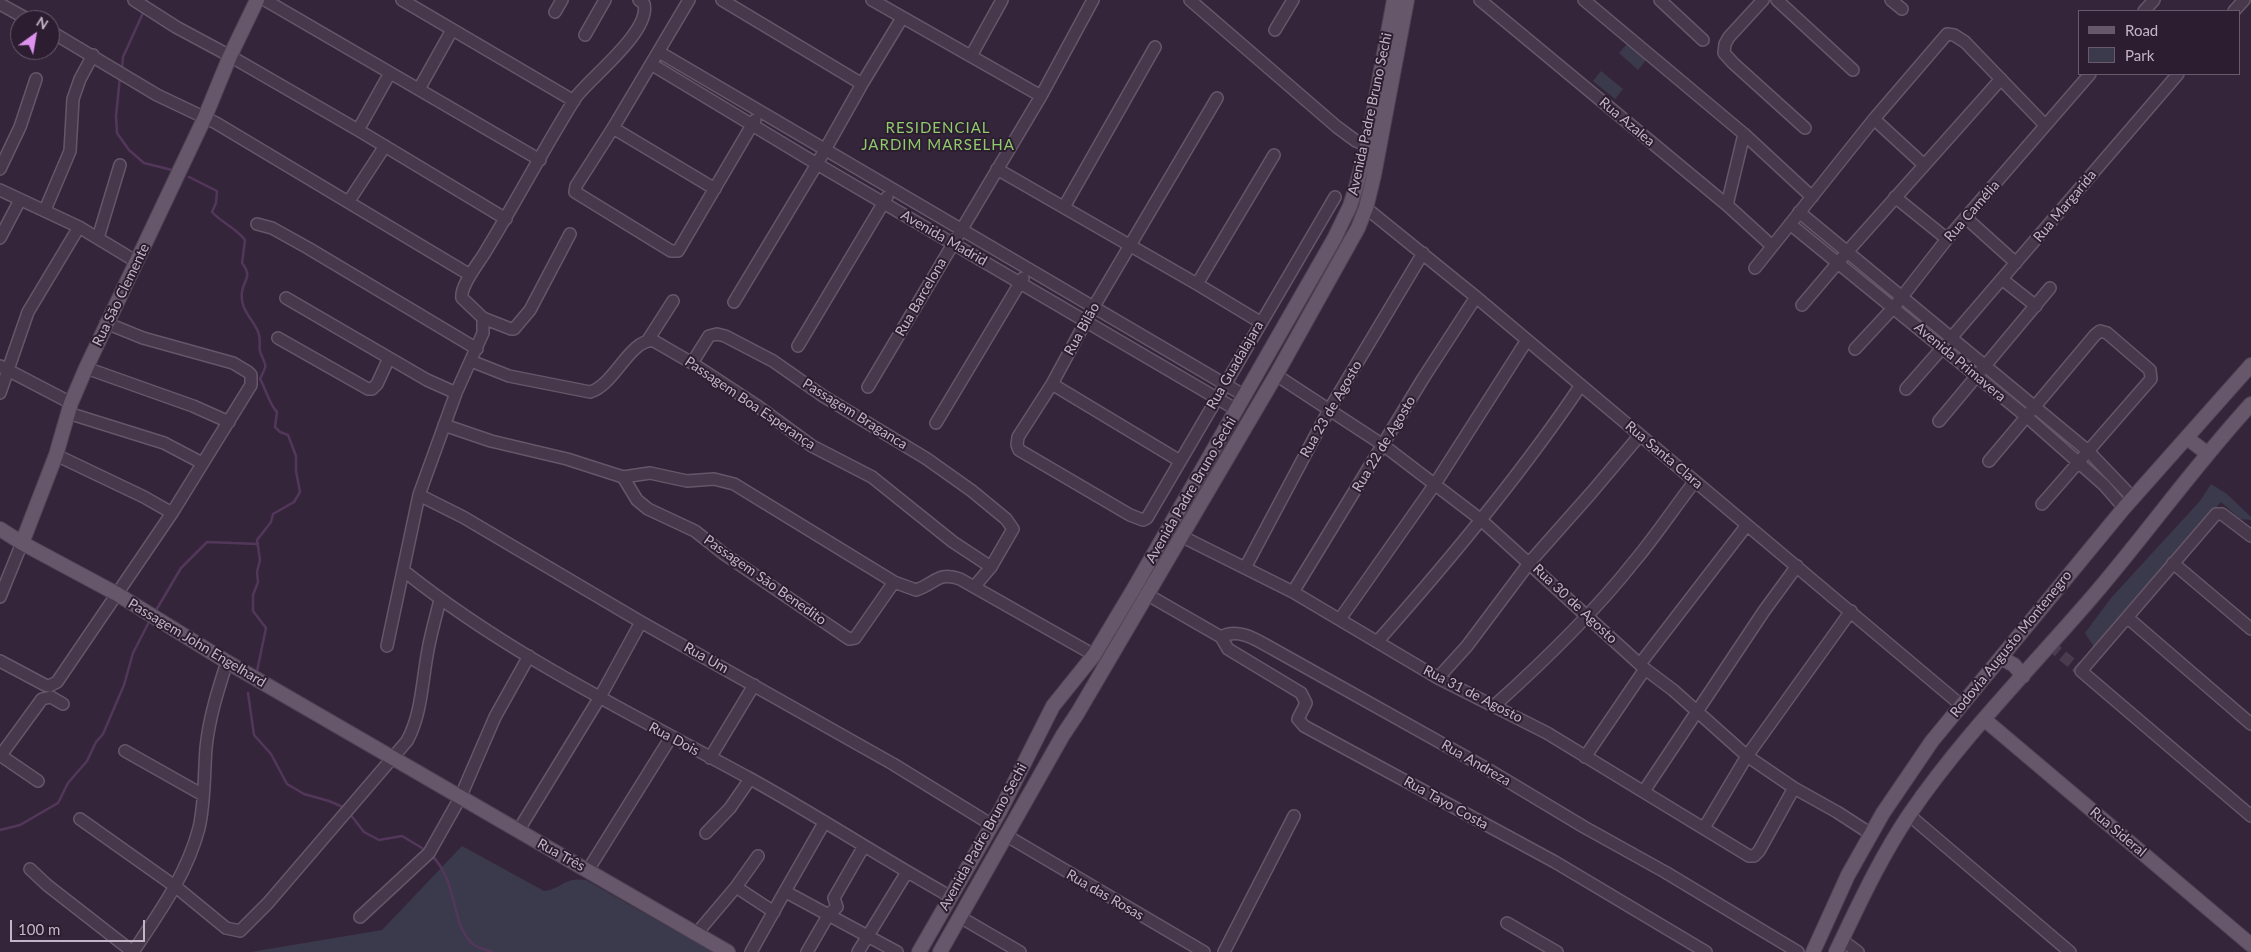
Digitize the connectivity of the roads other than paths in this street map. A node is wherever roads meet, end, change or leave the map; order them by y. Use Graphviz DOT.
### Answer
graph roads {
  1 [pos="134,0"];
  2 [pos="257,0"];
  3 [pos="265,0"];
  4 [pos="402,0"];
  5 [pos="562,0"];
  6 [pos="605,0"];
  7 [pos="639,0"];
  8 [pos="689,0"];
  9 [pos="722,0"];
  10 [pos="872,0"];
  11 [pos="1002,0"];
  12 [pos="1093,0"];
  13 [pos="1190,0"];
  14 [pos="1293,0"];
  15 [pos="1394,0"];
  16 [pos="1407,0"];
  17 [pos="1480,0"];
  18 [pos="1584,0"];
  19 [pos="1660,0"];
  20 [pos="1763,0"];
  21 [pos="1777,0"];
  22 [pos="1891,0"];
  23 [pos="2154,0"];
  24 [pos="2244,0"];
  25 [pos="891,5"];
  26 [pos="1902,9"];
  27 [pos="2145,10"];
  28 [pos="2235,10"];
  29 [pos="555,12"];
  30 [pos="902,18"];
  31 [pos="452,30"];
  32 [pos="1275,30"];
  33 [pos="585,35"];
  34 [pos="60,37"];
  35 [pos="1704,40"];
  36 [pos="1155,47"];
  37 [pos="659,52"];
  38 [pos="93,55"];
  39 [pos="230,56"];
  40 [pos="971,56"];
  41 [pos="651,64"];
  42 [pos="1853,70"];
  43 [pos="390,73"];
  44 [pos="2089,75"];
  45 [pos="2177,75"];
  46 [pos="36,79"];
  47 [pos="2001,79"];
  48 [pos="862,84"];
  49 [pos="418,89"];
  50 [pos="1041,96"];
  51 [pos="1217,98"];
  52 [pos="574,101"];
  53 [pos="759,111"];
  54 [pos="205,117"];
  55 [pos="1874,119"];
  56 [pos="752,125"];
  57 [pos="2045,125"];
  58 [pos="613,128"];
  59 [pos="1805,128"];
  60 [pos="358,130"];
  61 [pos="1744,134"];
  62 [pos="385,146"];
  63 [pos="1367,146"];
  64 [pos="824,150"];
  65 [pos="1274,155"];
  66 [pos="540,160"];
  67 [pos="817,164"];
  68 [pos="120,165"];
  69 [pos="1924,165"];
  70 [pos="0,169"];
  71 [pos="997,169"];
  72 [pos="715,189"];
  73 [pos="892,189"];
  74 [pos="0,190"];
  75 [pos="1335,197"];
  76 [pos="1812,197"];
  77 [pos="1896,197"];
  78 [pos="20,200"];
  79 [pos="349,201"];
  80 [pos="884,203"];
  81 [pos="1728,205"];
  82 [pos="1064,207"];
  83 [pos="1366,208"];
  84 [pos="45,210"];
  85 [pos="1799,212"];
  86 [pos="1966,218"];
  87 [pos="506,219"];
  88 [pos="257,224"];
  89 [pos="1790,224"];
  90 [pos="79,227"];
  91 [pos="960,230"];
  92 [pos="570,234"];
  93 [pos="0,238"];
  94 [pos="98,238"];
  95 [pos="1947,239"];
  96 [pos="952,243"];
  97 [pos="1132,246"];
  98 [pos="1772,246"];
  99 [pos="1847,252"];
  100 [pos="1423,253"];
  101 [pos="137,262"];
  102 [pos="1839,262"];
  103 [pos="2016,263"];
  104 [pos="1755,268"];
  105 [pos="1027,270"];
  106 [pos="470,275"];
  107 [pos="2002,280"];
  108 [pos="1020,283"];
  109 [pos="1197,284"];
  110 [pos="2050,288"];
  111 [pos="1476,296"];
  112 [pos="286,298"];
  113 [pos="1902,298"];
  114 [pos="673,301"];
  115 [pos="734,302"];
  116 [pos="1802,305"];
  117 [pos="2036,306"];
  118 [pos="1894,307"];
  119 [pos="1094,308"];
  120 [pos="483,318"];
  121 [pos="1087,321"];
  122 [pos="1260,322"];
  123 [pos="106,323"];
  124 [pos="278,338"];
  125 [pos="1951,338"];
  126 [pos="648,340"];
  127 [pos="1527,340"];
  128 [pos="798,346"];
  129 [pos="1944,347"];
  130 [pos="477,349"];
  131 [pos="1855,349"];
  132 [pos="389,358"];
  133 [pos="471,361"];
  134 [pos="692,363"];
  135 [pos="2251,365"];
  136 [pos="86,368"];
  137 [pos="3,369"];
  138 [pos="1981,371"];
  139 [pos="1276,375"];
  140 [pos="1052,384"];
  141 [pos="1225,384"];
  142 [pos="1580,385"];
  143 [pos="868,387"];
  144 [pos="1906,389"];
  145 [pos="0,393"];
  146 [pos="456,393"];
  147 [pos="1245,396"];
  148 [pos="1216,398"];
  149 [pos="2251,404"];
  150 [pos="70,408"];
  151 [pos="1237,410"];
  152 [pos="1329,410"];
  153 [pos="2031,412"];
  154 [pos="1939,421"];
  155 [pos="229,422"];
  156 [pos="936,424"];
  157 [pos="444,425"];
  158 [pos="1640,435"];
  159 [pos="2187,438"];
  160 [pos="1383,445"];
  161 [pos="2088,451"];
  162 [pos="2208,454"];
  163 [pos="56,455"];
  164 [pos="1180,461"];
  165 [pos="1989,461"];
  166 [pos="2079,462"];
  167 [pos="202,463"];
  168 [pos="623,477"];
  169 [pos="1695,481"];
  170 [pos="1435,484"];
  171 [pos="419,495"];
  172 [pos="2128,503"];
  173 [pos="2042,504"];
  174 [pos="172,513"];
  175 [pos="1130,515"];
  176 [pos="1480,519"];
  177 [pos="1747,525"];
  178 [pos="0,529"];
  179 [pos="1181,536"];
  180 [pos="2251,536"];
  181 [pos="22,543"];
  182 [pos="1530,562"];
  183 [pos="2174,563"];
  184 [pos="1797,566"];
  185 [pos="992,567"];
  186 [pos="1245,568"];
  187 [pos="404,571"];
  188 [pos="894,582"];
  189 [pos="974,587"];
  190 [pos="1293,592"];
  191 [pos="117,594"];
  192 [pos="1148,595"];
  193 [pos="0,597"];
  194 [pos="440,600"];
  195 [pos="1851,611"];
  196 [pos="1587,615"];
  197 [pos="1340,618"];
  198 [pos="2128,618"];
  199 [pos="641,622"];
  200 [pos="2251,629"];
  201 [pos="1221,637"];
  202 [pos="1377,642"];
  203 [pos="387,646"];
  204 [pos="1094,655"];
  205 [pos="528,656"];
  206 [pos="2001,658"];
  207 [pos="0,661"];
  208 [pos="227,662"];
  209 [pos="1642,667"];
  210 [pos="2023,676"];
  211 [pos="1438,678"];
  212 [pos="754,685"];
  213 [pos="600,697"];
  214 [pos="1059,699"];
  215 [pos="64,704"];
  216 [pos="1962,705"];
  217 [pos="1494,706"];
  218 [pos="1698,712"];
  219 [pos="1077,714"];
  220 [pos="1047,719"];
  221 [pos="1985,720"];
  222 [pos="2251,724"];
  223 [pos="1063,735"];
  224 [pos="671,737"];
  225 [pos="125,751"];
  226 [pos="0,755"];
  227 [pos="1747,756"];
  228 [pos="1586,757"];
  229 [pos="394,758"];
  230 [pos="710,758"];
  231 [pos="750,779"];
  232 [pos="38,781"];
  233 [pos="1794,788"];
  234 [pos="1644,791"];
  235 [pos="203,795"];
  236 [pos="460,798"];
  237 [pos="1909,815"];
  238 [pos="1294,816"];
  239 [pos="2251,816"];
  240 [pos="80,818"];
  241 [pos="824,823"];
  242 [pos="992,825"];
  243 [pos="1704,828"];
  244 [pos="518,831"];
  245 [pos="706,833"];
  246 [pos="1871,834"];
  247 [pos="1007,836"];
  248 [pos="864,846"];
  249 [pos="758,856"];
  250 [pos="30,870"];
  251 [pos="588,870"];
  252 [pos="907,872"];
  253 [pos="176,886"];
  254 [pos="736,886"];
  255 [pos="784,893"];
  256 [pos="951,897"];
  257 [pos="774,912"];
  258 [pos="829,914"];
  259 [pos="360,917"];
  260 [pos="960,917"];
  261 [pos="1507,923"];
  262 [pos="697,933"];
  263 [pos="867,936"];
  264 [pos="2251,945"];
  265 [pos="1839,946"];
  266 [pos="133,952"];
  267 [pos="728,952"];
  268 [pos="751,952"];
  269 [pos="807,952"];
  270 [pos="858,952"];
  271 [pos="896,952"];
  272 [pos="919,952"];
  273 [pos="940,952"];
  274 [pos="1020,952"];
  275 [pos="1204,952"];
  276 [pos="1224,952"];
  277 [pos="1557,952"];
  278 [pos="1706,952"];
  279 [pos="1798,952"];
  280 [pos="1813,952"];
  281 [pos="1858,952"];
  282 [pos="2070,952"];
  1 -- 39 [label="street"];
  2 -- 39 [label="main road, Rua São Clemente"];
  3 -- 43 [label="street"];
  4 -- 31 [label="street"];
  5 -- 29 [label="street"];
  6 -- 33 [label="street"];
  7 -- 52 [label="street"];
  8 -- 37 [label="street"];
  9 -- 48 [label="street"];
  10 -- 25 [label="street"];
  11 -- 40 [label="street"];
  12 -- 50 [label="street, Rua Barcelona"];
  13 -- 63 [label="street"];
  14 -- 32 [label="street"];
  15 -- 63 [label="main road, Avenida Padre Bruno Sechi"];
  16 -- 83 [label="main road, Avenida Padre Bruno Sechi"];
  17 -- 81 [label="street, Rua Azalea"];
  18 -- 61 [label="street"];
  19 -- 35 [label="street"];
  20 -- 59 [label="street"];
  21 -- 42 [label="street"];
  22 -- 26 [label="street"];
  23 -- 27 [label="street"];
  24 -- 28 [label="street"];
  25 -- 30 [label="street"];
  30 -- 40 [label="street"];
  30 -- 48 [label="street"];
  31 -- 49 [label="street"];
  31 -- 52 [label="street"];
  34 -- 38 [label="street"];
  36 -- 82 [label="street"];
  37 -- 41 [label="street"];
  37 -- 53 [label="street, Avenida Madrid"];
  38 -- 54 [label="street"];
  38 -- 84 [label="street"];
  39 -- 54 [label="main road, Rua São Clemente"];
  39 -- 60 [label="street"];
  40 -- 50 [label="street"];
  41 -- 56 [label="street, Avenida Madrid"];
  41 -- 58 [label="street"];
  43 -- 49 [label="street"];
  43 -- 60 [label="street"];
  44 -- 57 [label="street, Rua Camélia"];
  45 -- 103 [label="street, Rua Margarida"];
  46 -- 70 [label="street"];
  47 -- 55 [label="street"];
  47 -- 57 [label="street"];
  47 -- 69 [label="street"];
  48 -- 64 [label="street"];
  49 -- 66 [label="street"];
  50 -- 71 [label="street, Rua Barcelona"];
  51 -- 97 [label="street, Rua Bilão"];
  52 -- 66 [label="street"];
  53 -- 56 [label="street"];
  53 -- 64 [label="street, Avenida Madrid"];
  54 -- 79 [label="street"];
  54 -- 101 [label="main road, Rua São Clemente"];
  55 -- 69 [label="street"];
  55 -- 76 [label="street"];
  56 -- 67 [label="street, Avenida Madrid"];
  56 -- 72 [label="street"];
  57 -- 86 [label="street, Rua Camélia"];
  58 -- 72 [label="street"];
  58 -- 72 [label="street"];
  60 -- 62 [label="street"];
  61 -- 76 [label="street"];
  61 -- 81 [label="street"];
  62 -- 79 [label="street"];
  62 -- 87 [label="street"];
  63 -- 147 [label="main road, Avenida Padre Bruno Sechi"];
  64 -- 67 [label="street"];
  64 -- 73 [label="street, Avenida Madrid"];
  65 -- 109 [label="street"];
  66 -- 87 [label="street"];
  67 -- 80 [label="street, Avenida Madrid"];
  67 -- 115 [label="street"];
  68 -- 94 [label="street"];
  69 -- 77 [label="street"];
  71 -- 82 [label="street"];
  71 -- 91 [label="street, Rua Barcelona"];
  73 -- 80 [label="street"];
  73 -- 91 [label="street, Avenida Madrid"];
  74 -- 78 [label="street"];
  75 -- 122 [label="street, Rua Guadalajara"];
  76 -- 85 [label="street"];
  77 -- 95 [label="street"];
  77 -- 99 [label="street"];
  78 -- 84 [label="street"];
  78 -- 93 [label="street"];
  79 -- 106 [label="street"];
  80 -- 96 [label="street, Avenida Madrid"];
  80 -- 128 [label="street"];
  81 -- 98 [label="street, Rua Azalea"];
  82 -- 97 [label="street"];
  83 -- 100 [label="street, Rua Santa Clara"];
  83 -- 139 [label="main road, Avenida Padre Bruno Sechi"];
  84 -- 90 [label="street"];
  85 -- 89 [label="street"];
  85 -- 99 [label="street, Avenida Primavera"];
  86 -- 95 [label="street, Rua Camélia"];
  86 -- 103 [label="street"];
  87 -- 106 [label="street"];
  88 -- 130 [label="street"];
  89 -- 98 [label="street"];
  89 -- 102 [label="street, Avenida Primavera"];
  90 -- 94 [label="street"];
  90 -- 137 [label="street"];
  91 -- 96 [label="street, Rua Barcelona"];
  91 -- 105 [label="street, Avenida Madrid"];
  92 -- 120 [label="street"];
  94 -- 101 [label="street"];
  95 -- 113 [label="street, Rua Camélia"];
  96 -- 108 [label="street, Avenida Madrid"];
  96 -- 143 [label="street, Rua Barcelona"];
  97 -- 109 [label="street"];
  97 -- 119 [label="street, Rua Bilão"];
  98 -- 104 [label="street"];
  99 -- 102 [label="street"];
  99 -- 113 [label="street, Avenida Primavera"];
  100 -- 111 [label="street, Rua Santa Clara"];
  100 -- 152 [label="street, Rua 23 de Agosto"];
  101 -- 123 [label="main road, Rua São Clemente"];
  102 -- 116 [label="street"];
  102 -- 118 [label="street, Avenida Primavera"];
  103 -- 107 [label="street, Rua Margarida"];
  105 -- 108 [label="street"];
  105 -- 119 [label="street, Avenida Madrid"];
  106 -- 120 [label="street"];
  107 -- 117 [label="street"];
  107 -- 125 [label="street, Rua Margarida"];
  108 -- 121 [label="street, Avenida Madrid"];
  108 -- 156 [label="street"];
  109 -- 122 [label="street"];
  110 -- 117 [label="street"];
  111 -- 127 [label="street, Rua Santa Clara"];
  111 -- 160 [label="street, Rua 22 de Agosto"];
  112 -- 132 [label="street"];
  113 -- 118 [label="street, Rua Camélia"];
  113 -- 125 [label="street, Avenida Primavera"];
  114 -- 126 [label="street"];
  117 -- 138 [label="street"];
  118 -- 129 [label="street, Avenida Primavera"];
  118 -- 131 [label="street, Rua Camélia"];
  119 -- 121 [label="street, Rua Bilão"];
  119 -- 141 [label="street, Avenida Madrid"];
  120 -- 130 [label="street"];
  121 -- 140 [label="street, Rua Bilão"];
  121 -- 148 [label="street, Avenida Madrid"];
  122 -- 141 [label="street, Rua Guadalajara"];
  123 -- 136 [label="main road, Rua São Clemente"];
  123 -- 155 [label="street"];
  124 -- 132 [label="street"];
  125 -- 138 [label="street, Avenida Primavera"];
  126 -- 133 [label="street"];
  126 -- 134 [label="street, Passagem Boa Esperança"];
  127 -- 142 [label="street, Rua Santa Clara"];
  127 -- 170 [label="street"];
  129 -- 138 [label="street, Avenida Primavera"];
  129 -- 144 [label="street"];
  130 -- 133 [label="street"];
  132 -- 146 [label="street"];
  133 -- 146 [label="street"];
  134 -- 185 [label="street, Passagem Boa Esperança"];
  134 -- 185 [label="street, Passagem Braganca"];
  135 -- 159 [label="main road, Rodovia Augusto Montenegro"];
  136 -- 150 [label="main road, Rua São Clemente"];
  136 -- 155 [label="street"];
  137 -- 145 [label="street"];
  137 -- 150 [label="street"];
  138 -- 153 [label="street, Avenida Primavera"];
  138 -- 154 [label="street"];
  139 -- 152 [label="street, Rua 30 de Agosto"];
  139 -- 179 [label="main road, Avenida Padre Bruno Sechi"];
  140 -- 164 [label="street"];
  140 -- 175 [label="street, Rua Bilão"];
  141 -- 147 [label="street, Avenida Madrid"];
  141 -- 148 [label="street, Rua Guadalajara"];
  142 -- 158 [label="street, Rua Santa Clara"];
  142 -- 176 [label="street"];
  146 -- 157 [label="street"];
  147 -- 151 [label="main road, Avenida Padre Bruno Sechi"];
  148 -- 151 [label="street, Avenida Madrid"];
  148 -- 164 [label="street, Rua Guadalajara"];
  149 -- 162 [label="main road, Rodovia Augusto Montenegro"];
  150 -- 163 [label="main road, Rua São Clemente"];
  150 -- 167 [label="street"];
  151 -- 204 [label="main road, Avenida Padre Bruno Sechi"];
  152 -- 160 [label="street, Rua 30 de Agosto"];
  152 -- 186 [label="street, Rua 23 de Agosto"];
  153 -- 161 [label="street, Avenida Primavera"];
  153 -- 161 [label="street"];
  153 -- 165 [label="street"];
  153 -- 166 [label="street, Avenida Primavera"];
  155 -- 167 [label="street"];
  157 -- 168 [label="street"];
  157 -- 171 [label="street"];
  158 -- 169 [label="street, Rua Santa Clara"];
  158 -- 182 [label="street"];
  159 -- 162 [label="main road"];
  159 -- 172 [label="main road, Rodovia Augusto Montenegro"];
  160 -- 170 [label="street, Rua 30 de Agosto"];
  160 -- 190 [label="street, Rua 22 de Agosto"];
  161 -- 166 [label="street"];
  161 -- 172 [label="street, Avenida Primavera"];
  162 -- 210 [label="main road, Rodovia Augusto Montenegro"];
  163 -- 174 [label="street"];
  163 -- 181 [label="main road, Rua São Clemente"];
  164 -- 175 [label="street, Rua Guadalajara"];
  166 -- 172 [label="street, Avenida Primavera"];
  166 -- 173 [label="street"];
  167 -- 174 [label="street"];
  168 -- 188 [label="street"];
  168 -- 188 [label="street, Passagem São Benedito"];
  169 -- 177 [label="street, Rua Santa Clara"];
  169 -- 196 [label="street"];
  170 -- 176 [label="street, Rua 30 de Agosto"];
  170 -- 197 [label="street"];
  171 -- 187 [label="street"];
  171 -- 199 [label="street, Rua Um"];
  172 -- 206 [label="main road, Rodovia Augusto Montenegro"];
  174 -- 191 [label="street"];
  176 -- 182 [label="street, Rua 30 de Agosto"];
  176 -- 202 [label="street"];
  177 -- 184 [label="street, Rua Santa Clara"];
  177 -- 209 [label="street"];
  178 -- 181 [label="main road, Passagem John Engelhard"];
  179 -- 186 [label="street, Rua 31 de Agosto"];
  179 -- 192 [label="main road, Avenida Padre Bruno Sechi"];
  180 -- 183 [label="street"];
  181 -- 191 [label="main road, Passagem John Engelhard"];
  181 -- 193 [label="street, Rua São Clemente"];
  182 -- 196 [label="street, Rua 30 de Agosto"];
  182 -- 211 [label="street"];
  183 -- 198 [label="street"];
  183 -- 200 [label="street"];
  184 -- 195 [label="street, Rua Santa Clara"];
  184 -- 218 [label="street"];
  185 -- 189 [label="street"];
  186 -- 190 [label="street, Rua 31 de Agosto"];
  187 -- 194 [label="street, Rua Dois"];
  187 -- 203 [label="street"];
  188 -- 189 [label="street"];
  189 -- 204 [label="street"];
  190 -- 197 [label="street, Rua 31 de Agosto"];
  191 -- 207 [label="street"];
  191 -- 208 [label="main road, Passagem John Engelhard"];
  192 -- 201 [label="street"];
  192 -- 219 [label="main road, Avenida Padre Bruno Sechi"];
  194 -- 205 [label="street, Rua Dois"];
  194 -- 229 [label="street"];
  195 -- 216 [label="street, Rua Santa Clara"];
  195 -- 227 [label="street"];
  196 -- 209 [label="street, Rua 30 de Agosto"];
  196 -- 217 [label="street"];
  197 -- 202 [label="street, Rua 31 de Agosto"];
  198 -- 222 [label="street"];
  198 -- 239 [label="street"];
  199 -- 212 [label="street, Rua Um"];
  199 -- 213 [label="street"];
  201 -- 278 [label="street, Rua Tayo Costa"];
  201 -- 279 [label="street, Rua Andreza"];
  202 -- 211 [label="street, Rua 31 de Agosto"];
  204 -- 214 [label="main road, Avenida Padre Bruno Sechi"];
  205 -- 213 [label="street, Rua Dois"];
  205 -- 236 [label="street"];
  206 -- 210 [label="main road"];
  206 -- 216 [label="main road, Rodovia Augusto Montenegro"];
  208 -- 229 [label="main road, Passagem John Engelhard"];
  208 -- 235 [label="street"];
  209 -- 218 [label="street, Rua 30 de Agosto"];
  209 -- 228 [label="street"];
  210 -- 221 [label="main road, Rodovia Augusto Montenegro"];
  211 -- 217 [label="street, Rua 31 de Agosto"];
  212 -- 230 [label="street"];
  212 -- 242 [label="street, Rua Um"];
  213 -- 224 [label="street, Rua Dois"];
  213 -- 244 [label="street"];
  214 -- 219 [label="main road"];
  214 -- 220 [label="main road, Avenida Padre Bruno Sechi"];
  215 -- 226 [label="street"];
  216 -- 246 [label="main road, Rodovia Augusto Montenegro"];
  217 -- 228 [label="street, Rua 31 de Agosto"];
  218 -- 227 [label="street, Rua 30 de Agosto"];
  218 -- 234 [label="street"];
  219 -- 223 [label="main road, Avenida Padre Bruno Sechi"];
  220 -- 223 [label="main road"];
  220 -- 242 [label="main road, Avenida Padre Bruno Sechi"];
  221 -- 237 [label="main road, Rodovia Augusto Montenegro"];
  221 -- 264 [label="main road, Rua Sideral"];
  223 -- 247 [label="main road, Avenida Padre Bruno Sechi"];
  224 -- 230 [label="street, Rua Dois"];
  224 -- 251 [label="street"];
  225 -- 235 [label="street"];
  226 -- 232 [label="street"];
  227 -- 233 [label="street, Rua 30 de Agosto"];
  227 -- 243 [label="street"];
  228 -- 234 [label="street, Rua 31 de Agosto"];
  229 -- 236 [label="main road, Rua Três"];
  229 -- 253 [label="street"];
  230 -- 231 [label="street, Rua Dois"];
  231 -- 241 [label="street, Rua Dois"];
  231 -- 245 [label="street"];
  233 -- 243 [label="street, Rua 31 de Agosto"];
  233 -- 246 [label="street, Rua 30 de Agosto"];
  234 -- 243 [label="street, Rua 31 de Agosto"];
  235 -- 253 [label="street"];
  236 -- 244 [label="main road, Rua Três"];
  236 -- 259 [label="street"];
  237 -- 265 [label="main road, Rodovia Augusto Montenegro"];
  237 -- 282 [label="street"];
  238 -- 276 [label="street"];
  240 -- 253 [label="street"];
  241 -- 248 [label="street, Rua Dois"];
  241 -- 255 [label="street"];
  242 -- 256 [label="main road, Avenida Padre Bruno Sechi"];
  244 -- 251 [label="main road, Rua Três"];
  246 -- 280 [label="main road, Rodovia Augusto Montenegro"];
  247 -- 260 [label="main road, Avenida Padre Bruno Sechi"];
  247 -- 275 [label="street, Rua das Rosas"];
  248 -- 252 [label="street, Rua Dois"];
  248 -- 258 [label="street"];
  249 -- 254 [label="street"];
  250 -- 266 [label="street"];
  251 -- 262 [label="main road, Rua Três"];
  252 -- 256 [label="street, Rua Dois"];
  252 -- 263 [label="street"];
  253 -- 266 [label="street"];
  254 -- 257 [label="street"];
  254 -- 262 [label="street"];
  255 -- 257 [label="street"];
  255 -- 258 [label="street"];
  256 -- 272 [label="main road, Avenida Padre Bruno Sechi"];
  257 -- 268 [label="street"];
  258 -- 263 [label="street"];
  258 -- 269 [label="street"];
  260 -- 273 [label="main road, Avenida Padre Bruno Sechi"];
  260 -- 274 [label="street"];
  261 -- 277 [label="street"];
  262 -- 267 [label="main road, Rua Três"];
  263 -- 270 [label="street"];
  263 -- 271 [label="street"];
  265 -- 281 [label="street"];
}
